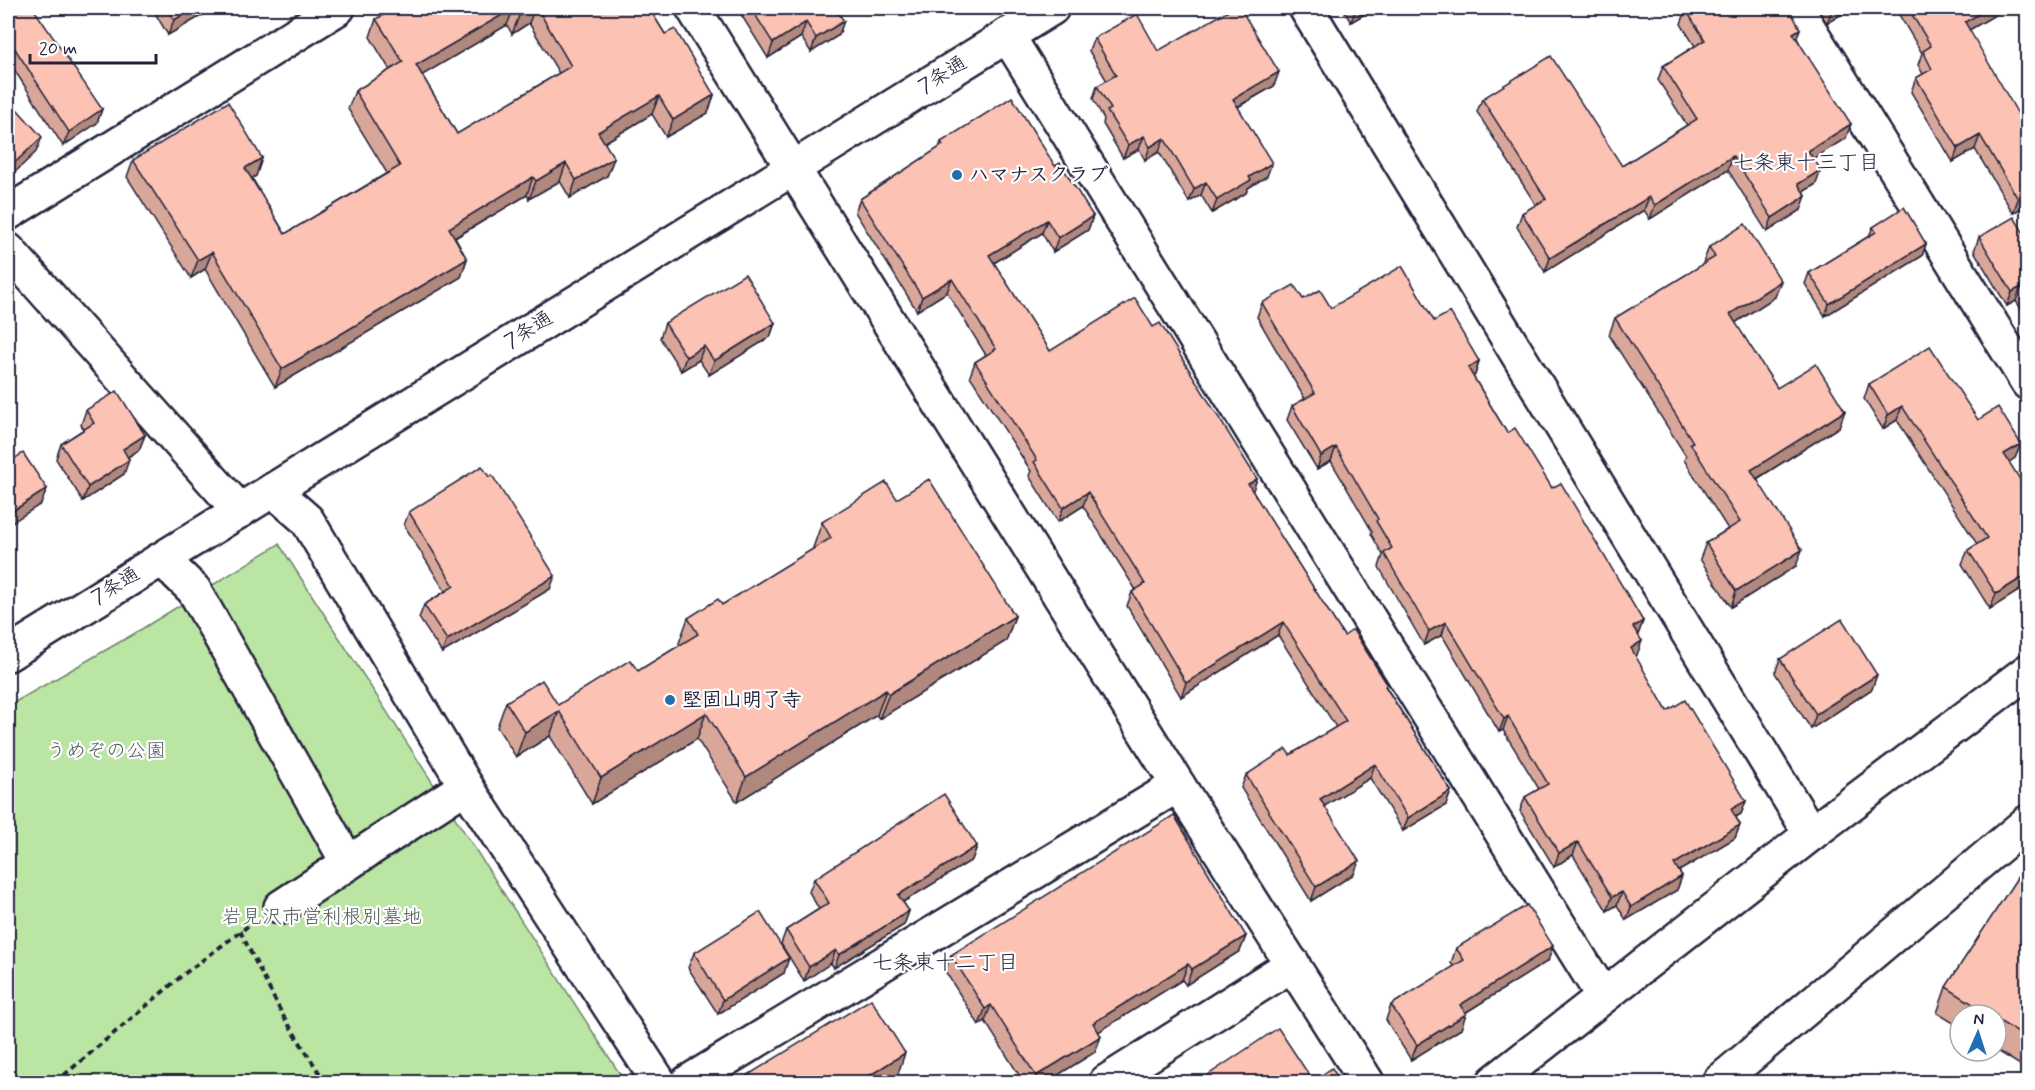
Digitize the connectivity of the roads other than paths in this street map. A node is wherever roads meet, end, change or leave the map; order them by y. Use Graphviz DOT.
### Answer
graph roads {
  1 [pos="338,8"];
  2 [pos="693,8"];
  3 [pos="1052,8"];
  4 [pos="1306,8"];
  5 [pos="1796,8"];
  6 [pos="1007,35"];
  7 [pos="793,168"];
  8 [pos="8,213"];
  9 [pos="8,250"];
  10 [pos="2028,384"];
  11 [pos="273,490"];
  12 [pos="240,511"];
  13 [pos="162,559"];
  14 [pos="8,654"];
  15 [pos="2028,671"];
  16 [pos="1178,785"];
  17 [pos="466,786"];
  18 [pos="2028,822"];
  19 [pos="1811,834"];
  20 [pos="348,863"];
  21 [pos="281,907"];
  22 [pos="1293,964"];
  23 [pos="1603,996"];
  24 [pos="1508,1079"];
  25 [pos="659,1083"];
  26 [pos="688,1083"];
  27 [pos="1106,1083"];
  28 [pos="1367,1083"];
  29 [pos="1719,1083"];
  1 -- 8 [label="street"];
  2 -- 7 [label="street"];
  3 -- 6 [label="street, 7条通"];
  4 -- 19 [label="street"];
  5 -- 10 [label="street"];
  6 -- 7 [label="street, 7条通"];
  6 -- 23 [label="street"];
  7 -- 11 [label="street, 7条通"];
  7 -- 16 [label="street"];
  9 -- 12 [label="street"];
  11 -- 12 [label="street, 7条通"];
  11 -- 17 [label="street"];
  12 -- 13 [label="street, 7条通"];
  13 -- 14 [label="street, 7条通"];
  13 -- 20 [label="street"];
  15 -- 19 [label="street"];
  16 -- 22 [label="street"];
  16 -- 26 [label="street"];
  17 -- 20 [label="street"];
  17 -- 25 [label="street"];
  18 -- 29 [label="street"];
  19 -- 23 [label="street"];
  20 -- 21 [label="street"];
  22 -- 27 [label="street"];
  22 -- 28 [label="street"];
  23 -- 24 [label="street"];
}
